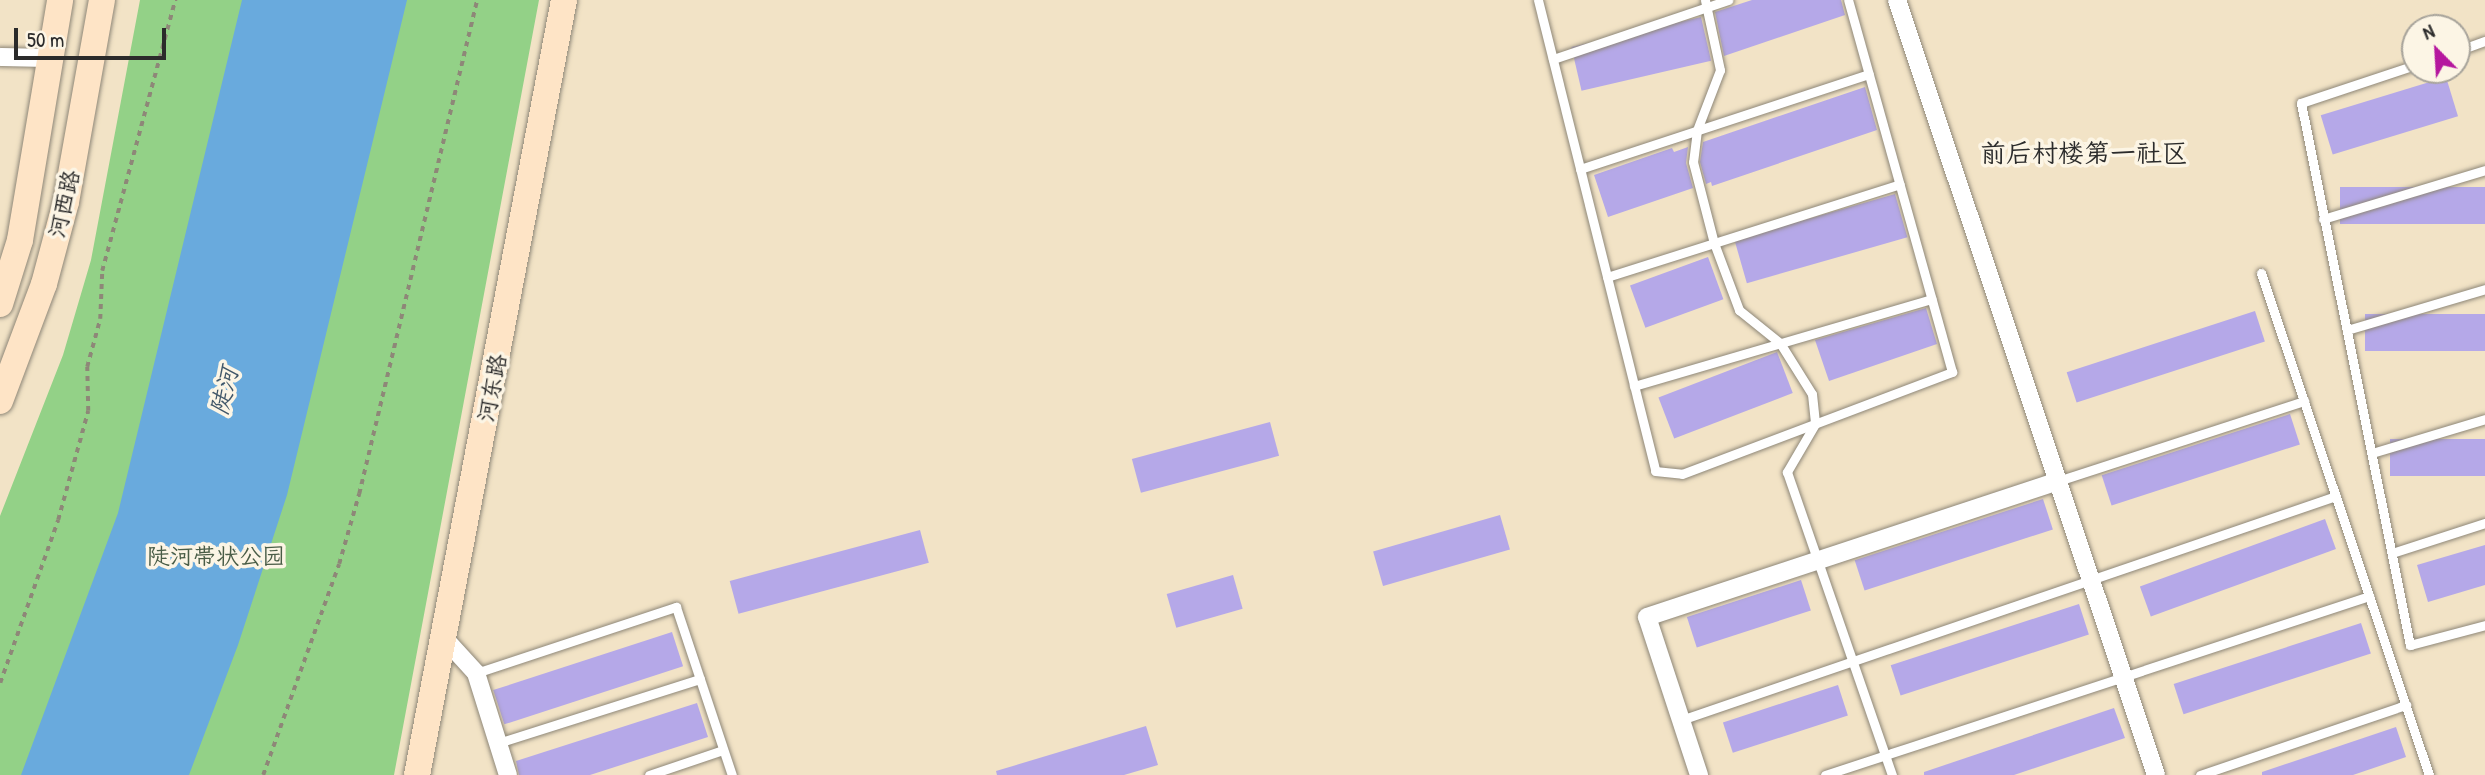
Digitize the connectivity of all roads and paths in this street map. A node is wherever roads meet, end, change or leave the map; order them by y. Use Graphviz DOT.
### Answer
graph roads {
  1 [pos="60,0"];
  2 [pos="102,0"];
  3 [pos="175,0"];
  4 [pos="477,0"];
  5 [pos="564,0"];
  6 [pos="1538,0"];
  7 [pos="1728,0"];
  8 [pos="1848,0"];
  9 [pos="1897,0"];
  10 [pos="1705,4"];
  11 [pos="0,57"];
  12 [pos="49,58"];
  13 [pos="1553,59"];
  14 [pos="2401,70"];
  15 [pos="1869,74"];
  16 [pos="1697,130"];
  17 [pos="1580,169"];
  18 [pos="2485,170"];
  19 [pos="1900,184"];
  20 [pos="2323,219"];
  21 [pos="1714,243"];
  22 [pos="2261,273"];
  23 [pos="1607,277"];
  24 [pos="2485,289"];
  25 [pos="1932,299"];
  26 [pos="0,304"];
  27 [pos="2347,330"];
  28 [pos="1780,343"];
  29 [pos="1634,386"];
  30 [pos="0,401"];
  31 [pos="2304,401"];
  32 [pos="2485,419"];
  33 [pos="1815,424"];
  34 [pos="2372,453"];
  35 [pos="2058,481"];
  36 [pos="2336,496"];
  37 [pos="2485,523"];
  38 [pos="2392,553"];
  39 [pos="1818,561"];
  40 [pos="2091,580"];
  41 [pos="2369,596"];
  42 [pos="2485,625"];
  43 [pos="445,639"];
  44 [pos="1853,661"];
  45 [pos="476,673"];
  46 [pos="2123,677"];
  47 [pos="700,679"];
  48 [pos="0,683"];
  49 [pos="2406,705"];
  50 [pos="1681,720"];
  51 [pos="498,743"];
  52 [pos="723,750"];
  53 [pos="1885,755"];
  54 [pos="263,775"];
  55 [pos="417,775"];
  56 [pos="508,775"];
  57 [pos="649,775"];
  58 [pos="732,775"];
  59 [pos="1699,775"];
  60 [pos="1825,775"];
  61 [pos="1892,775"];
  62 [pos="2156,775"];
  63 [pos="2200,775"];
  64 [pos="2429,775"];
  1 -- 12 [label="street, 河西路"];
  2 -- 30 [label="street, 河西路"];
  3 -- 48 [label="path"];
  4 -- 54 [label="path"];
  5 -- 43 [label="street, 河东路"];
  6 -- 13 [label="lane"];
  7 -- 10 [label="lane"];
  8 -- 15 [label="lane"];
  9 -- 35 [label="street"];
  10 -- 13 [label="lane"];
  10 -- 16 [label="lane"];
  11 -- 12 [label="street"];
  12 -- 26 [label="street, 河西路"];
  13 -- 17 [label="lane"];
  14 -- 20 [label="lane"];
  15 -- 16 [label="lane"];
  15 -- 19 [label="lane"];
  16 -- 17 [label="lane"];
  16 -- 21 [label="lane"];
  17 -- 23 [label="lane"];
  18 -- 20 [label="lane"];
  19 -- 21 [label="lane"];
  19 -- 25 [label="lane"];
  20 -- 27 [label="lane"];
  21 -- 23 [label="lane"];
  21 -- 28 [label="lane"];
  22 -- 31 [label="lane"];
  23 -- 29 [label="lane"];
  24 -- 27 [label="lane"];
  25 -- 28 [label="lane"];
  25 -- 33 [label="lane"];
  27 -- 34 [label="lane"];
  28 -- 29 [label="lane"];
  28 -- 33 [label="lane"];
  29 -- 33 [label="lane"];
  31 -- 35 [label="lane"];
  31 -- 36 [label="lane"];
  32 -- 34 [label="lane"];
  33 -- 39 [label="lane"];
  34 -- 38 [label="lane"];
  35 -- 39 [label="street"];
  35 -- 40 [label="street"];
  36 -- 40 [label="lane"];
  36 -- 41 [label="lane"];
  37 -- 38 [label="lane"];
  38 -- 42 [label="lane"];
  39 -- 44 [label="lane"];
  39 -- 50 [label="street"];
  40 -- 44 [label="lane"];
  40 -- 46 [label="street"];
  41 -- 46 [label="lane"];
  41 -- 49 [label="lane"];
  43 -- 45 [label="street"];
  43 -- 55 [label="street, 河东路"];
  44 -- 50 [label="lane"];
  44 -- 53 [label="lane"];
  45 -- 47 [label="lane"];
  45 -- 51 [label="street"];
  46 -- 53 [label="lane"];
  46 -- 62 [label="street"];
  47 -- 51 [label="lane"];
  47 -- 52 [label="lane"];
  49 -- 63 [label="lane"];
  49 -- 64 [label="lane"];
  50 -- 59 [label="street"];
  51 -- 56 [label="street"];
  52 -- 57 [label="lane"];
  52 -- 58 [label="lane"];
  53 -- 60 [label="lane"];
  53 -- 61 [label="lane"];
}
